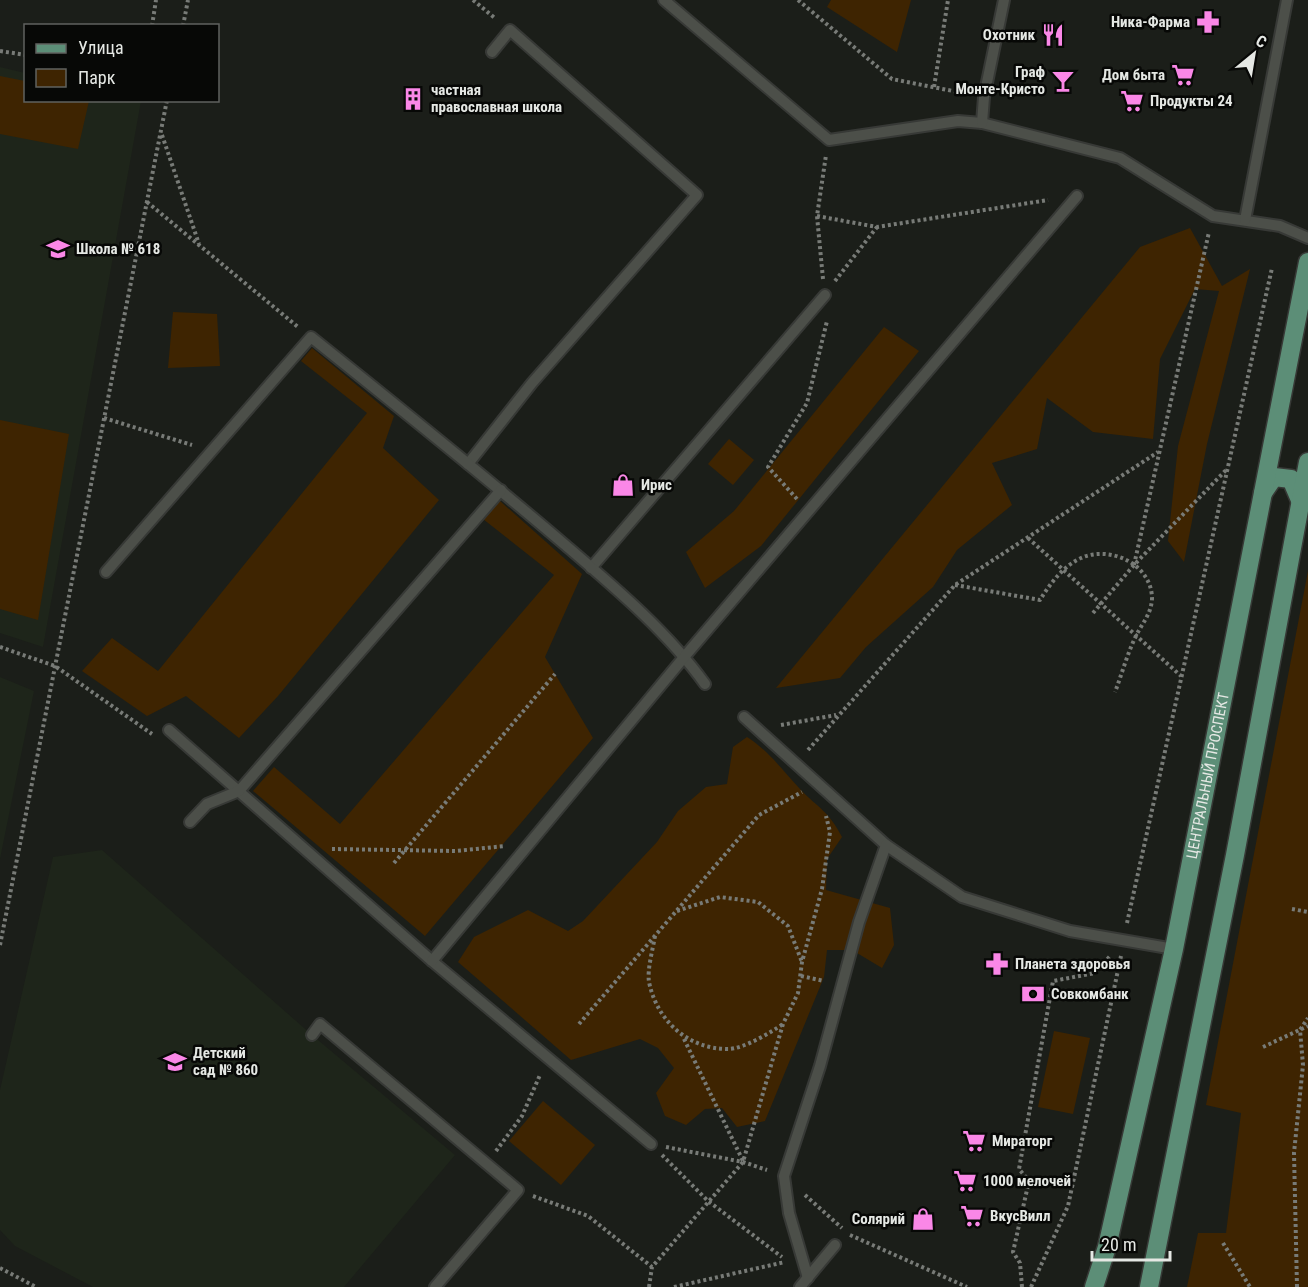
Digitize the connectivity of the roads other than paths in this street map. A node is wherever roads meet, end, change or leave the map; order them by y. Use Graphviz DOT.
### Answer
graph roads {
  1 [pos="664,0"];
  2 [pos="1004,0"];
  3 [pos="1287,0"];
  4 [pos="492,52"];
  5 [pos="982,123"];
  6 [pos="1077,196"];
  7 [pos="1245,220"];
  8 [pos="1308,238"];
  9 [pos="1308,262"];
  10 [pos="825,295"];
  11 [pos="1308,462"];
  12 [pos="468,464"];
  13 [pos="501,490"];
  14 [pos="1263,493"];
  15 [pos="1300,500"];
  16 [pos="591,568"];
  17 [pos="106,572"];
  18 [pos="685,656"];
  19 [pos="705,684"];
  20 [pos="744,717"];
  21 [pos="169,730"];
  22 [pos="239,791"];
  23 [pos="190,822"];
  24 [pos="885,845"];
  25 [pos="1174,949"];
  26 [pos="432,961"];
  27 [pos="312,1035"];
  28 [pos="651,1144"];
  29 [pos="835,1245"];
  30 [pos="808,1278"];
  31 [pos="435,1287"];
  32 [pos="800,1287"];
  33 [pos="1094,1287"];
  34 [pos="1149,1287"];
  1 -- 5 [label="lane"];
  2 -- 5 [label="lane"];
  3 -- 7 [label="lane"];
  4 -- 12 [label="lane"];
  5 -- 7 [label="lane"];
  6 -- 18 [label="lane"];
  7 -- 8 [label="lane"];
  9 -- 14 [label="main road, ЦЕНТРАЛЬНЫЙ ПРОСПЕКТ"];
  10 -- 16 [label="lane"];
  11 -- 15 [label="main road"];
  12 -- 13 [label="lane"];
  12 -- 17 [label="lane"];
  13 -- 16 [label="lane"];
  13 -- 22 [label="lane"];
  14 -- 15 [label="main road"];
  14 -- 25 [label="main road, ЦЕНТРАЛЬНЫЙ ПРОСПЕКТ"];
  15 -- 34 [label="main road"];
  16 -- 18 [label="lane"];
  18 -- 19 [label="lane"];
  18 -- 26 [label="lane"];
  20 -- 24 [label="lane"];
  21 -- 22 [label="lane"];
  22 -- 23 [label="lane"];
  22 -- 26 [label="lane"];
  24 -- 25 [label="lane"];
  24 -- 30 [label="lane"];
  25 -- 33 [label="main road, ЦЕНТРАЛЬНЫЙ ПРОСПЕКТ"];
  26 -- 28 [label="lane"];
  27 -- 31 [label="lane"];
  29 -- 30 [label="lane"];
  30 -- 32 [label="lane"];
}
